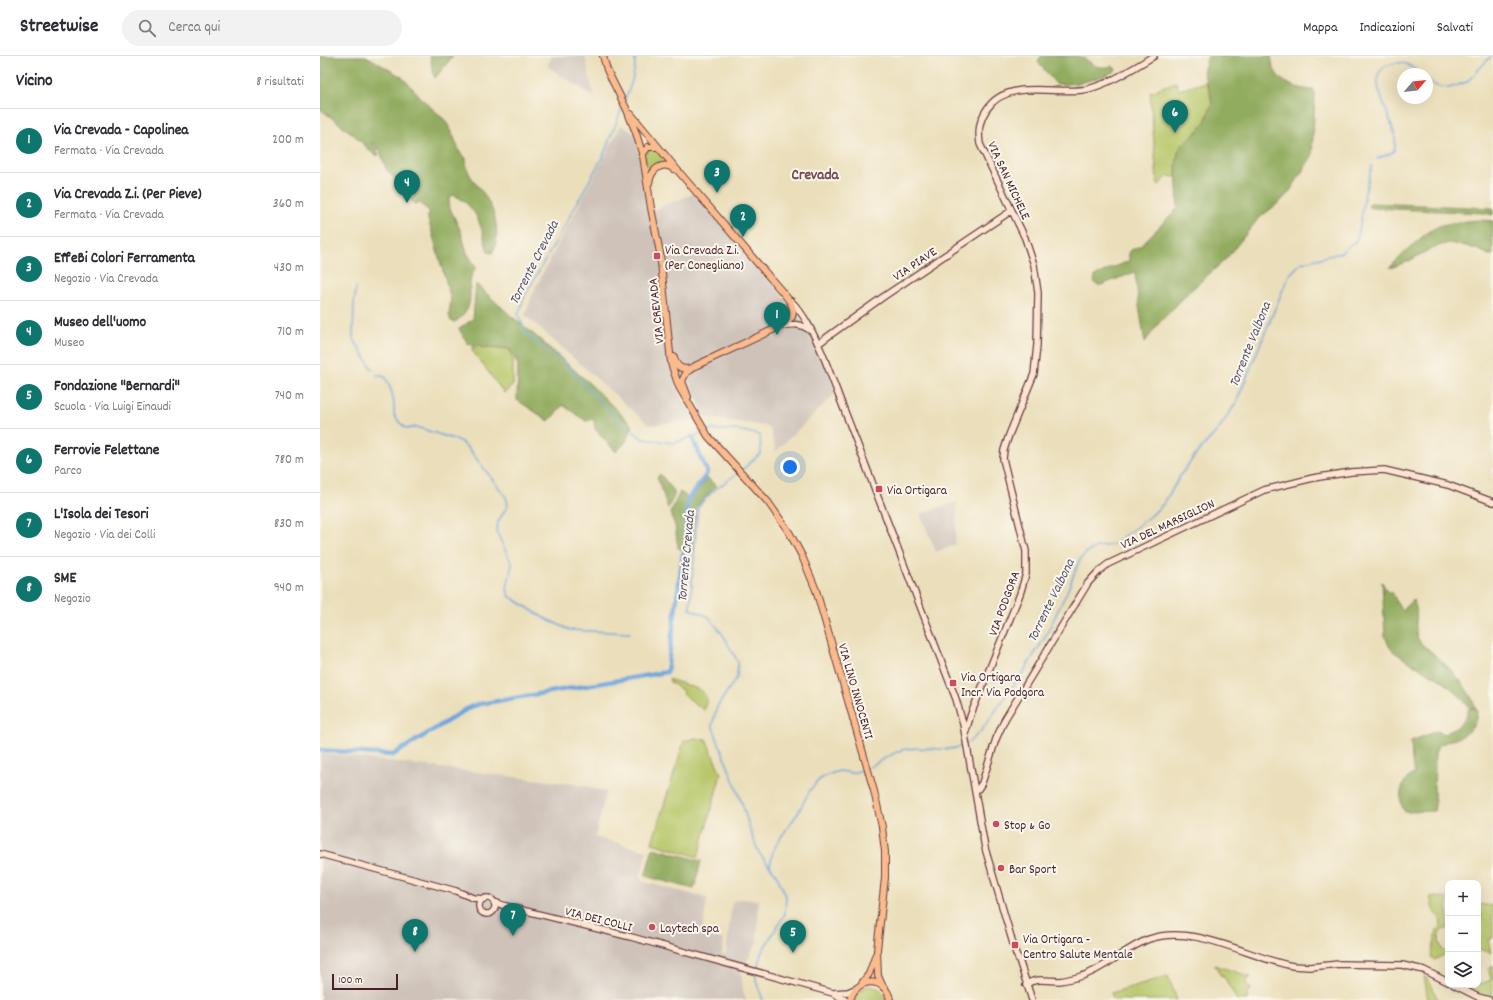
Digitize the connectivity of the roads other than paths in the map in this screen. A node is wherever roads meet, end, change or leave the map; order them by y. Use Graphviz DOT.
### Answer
graph roads {
  1 [pos="603,56"];
  2 [pos="1154,56"];
  3 [pos="627,110"];
  4 [pos="657,147"];
  5 [pos="642,155"];
  6 [pos="679,172"];
  7 [pos="648,189"];
  8 [pos="1011,211"];
  9 [pos="784,294"];
  10 [pos="781,326"];
  11 [pos="830,335"];
  12 [pos="814,336"];
  13 [pos="669,338"];
  14 [pos="818,344"];
  15 [pos="696,366"];
  16 [pos="694,414"];
  17 [pos="1008,435"];
  18 [pos="732,463"];
  19 [pos="1493,502"];
  20 [pos="974,705"];
  21 [pos="961,715"];
  22 [pos="970,715"];
  23 [pos="965,736"];
  24 [pos="975,791"];
  25 [pos="320,854"];
  26 [pos="468,896"];
  27 [pos="484,899"];
  28 [pos="494,902"];
  29 [pos="479,906"];
  30 [pos="512,907"];
  31 [pos="494,910"];
  32 [pos="877,950"];
  33 [pos="1023,975"];
  34 [pos="1038,980"];
  35 [pos="1445,980"];
  36 [pos="862,984"];
  37 [pos="1026,985"];
  38 [pos="883,987"];
  39 [pos="1460,988"];
  40 [pos="855,989"];
  41 [pos="833,993"];
  42 [pos="890,999"];
  43 [pos="845,1000"];
  44 [pos="850,1000"];
  45 [pos="1032,1000"];
  46 [pos="1489,1000"];
  1 -- 3 [label="main road, VIA CREVADA"];
  2 -- 8 [label="street, VIA SAN MICHELE"];
  3 -- 4 [label="main road, VIA CREVADA"];
  3 -- 5 [label="main road, VIA CREVADA"];
  4 -- 5 [label="main road"];
  4 -- 6 [label="main road, VIA CREVADA"];
  5 -- 7 [label="main road, VIA CREVADA"];
  6 -- 7 [label="main road"];
  6 -- 9 [label="main road, VIA CREVADA"];
  7 -- 13 [label="main road, VIA CREVADA"];
  8 -- 11 [label="street, VIA PIAVE"];
  8 -- 17 [label="street, VIA SAN MICHELE"];
  9 -- 10 [label="main road, VIA CREVADA"];
  9 -- 12 [label="street, VIA CREVADA"];
  10 -- 12 [label="street, VIA CREVADA"];
  10 -- 15 [label="main road, VIA CREVADA"];
  11 -- 12 [label="street, VIA PIAVE"];
  11 -- 14 [label="street, VIA PIAVE"];
  12 -- 14 [label="street, VIA CREVADA"];
  13 -- 15 [label="main road"];
  13 -- 16 [label="main road, VIA CREVADA"];
  14 -- 21 [label="street, VIA CREVADA"];
  15 -- 16 [label="main road, VIA CREVADA"];
  16 -- 18 [label="main road, VIA CREVADA"];
  17 -- 20 [label="street, VIA PODGORA"];
  18 -- 32 [label="main road, VIA LINO INNOCENTI"];
  19 -- 24 [label="street, VIA DEL MARSIGLION"];
  20 -- 21 [label="street"];
  20 -- 22 [label="street, VIA PODGORA"];
  21 -- 22 [label="street"];
  21 -- 23 [label="street"];
  22 -- 23 [label="street, VIA PODGORA"];
  23 -- 24 [label="street"];
  24 -- 33 [label="street"];
  25 -- 26 [label="street, VIA DEI COLLI"];
  26 -- 27 [label="street, VIA DEI COLLI"];
  26 -- 29 [label="street, VIA DEI COLLI"];
  27 -- 28 [label="street, VIA DEI COLLI"];
  27 -- 29 [label="street"];
  28 -- 30 [label="street, VIA DEI COLLI"];
  28 -- 31 [label="street"];
  29 -- 31 [label="street, VIA DEI COLLI"];
  30 -- 31 [label="street, VIA DEI COLLI"];
  30 -- 41 [label="street, VIA DEI COLLI"];
  32 -- 36 [label="main road, VIA LINO INNOCENTI"];
  32 -- 38 [label="main road, VIA LINO INNOCENTI"];
  33 -- 34 [label="street"];
  33 -- 37 [label="street"];
  34 -- 35 [label="street"];
  34 -- 37 [label="street"];
  36 -- 38 [label="main road"];
  36 -- 40 [label="main road"];
  37 -- 45 [label="street"];
  38 -- 42 [label="main road, VIA LINO INNOCENTI"];
  39 -- 46 [label="street"];
  40 -- 41 [label="street"];
  40 -- 44 [label="main road"];
  41 -- 43 [label="street"];
}
